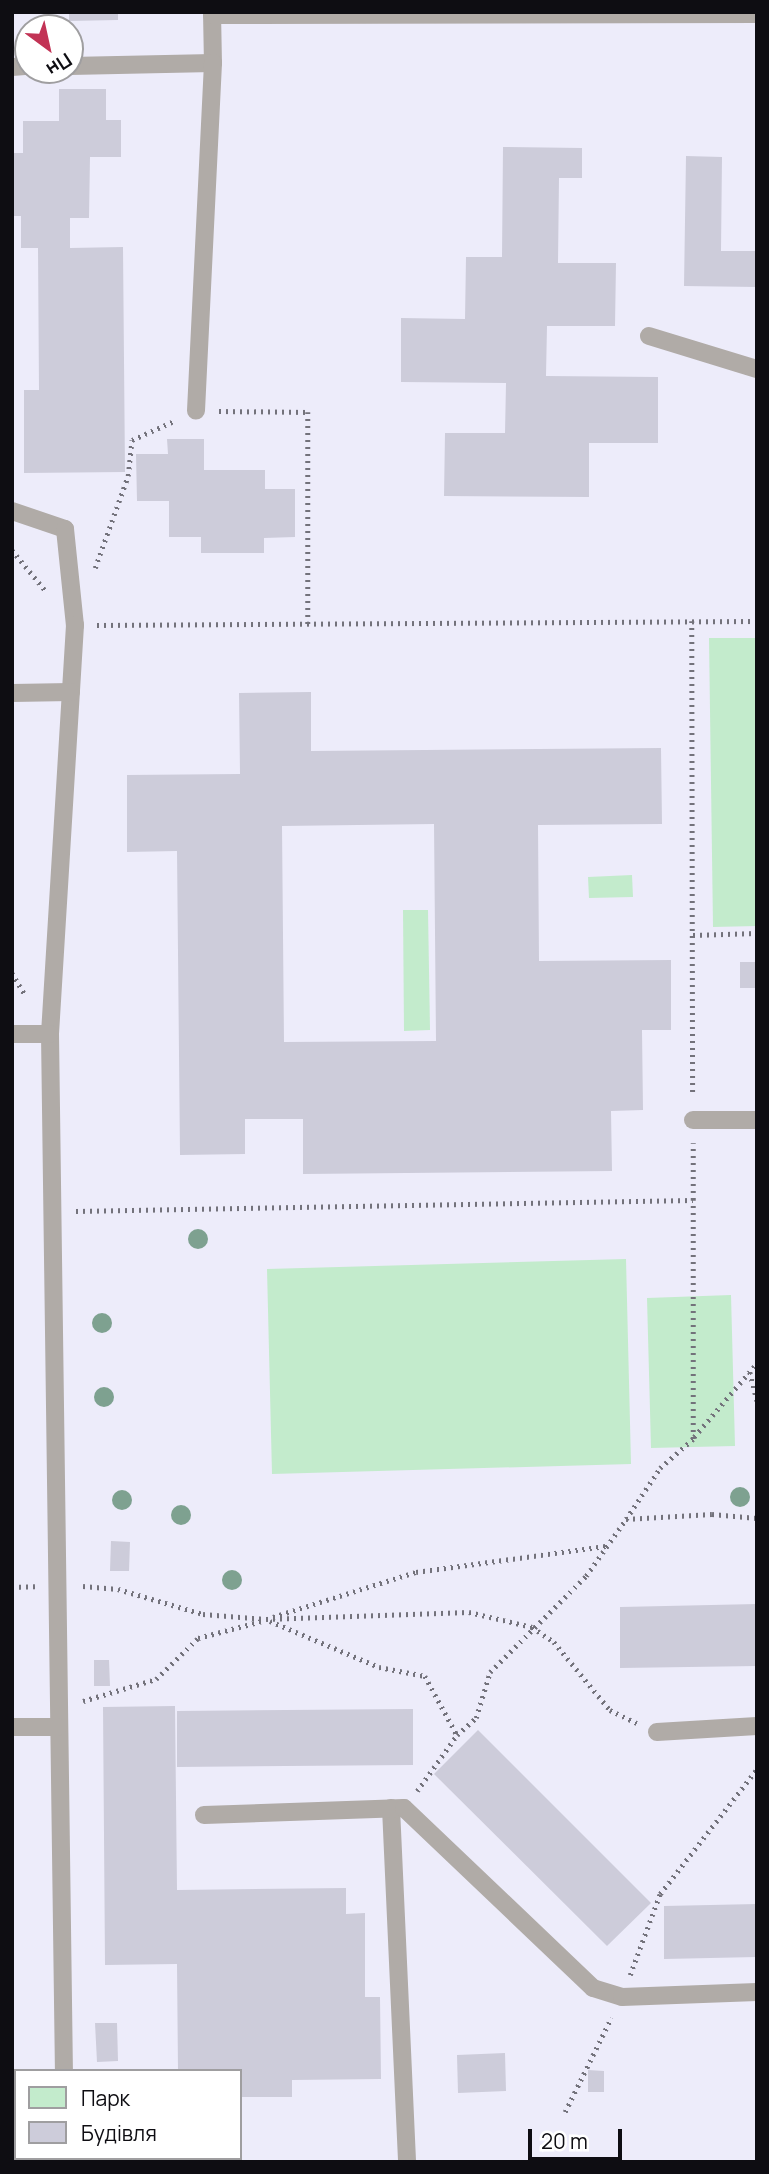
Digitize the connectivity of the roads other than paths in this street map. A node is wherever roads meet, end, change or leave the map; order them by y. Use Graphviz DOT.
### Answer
graph roads {
  1 [pos="212,13"];
  2 [pos="757,14"];
  3 [pos="213,63"];
  4 [pos="84,66"];
  5 [pos="649,336"];
  6 [pos="757,369"];
  7 [pos="195,411"];
  8 [pos="12,511"];
  9 [pos="71,692"];
  10 [pos="12,693"];
  11 [pos="12,1034"];
  12 [pos="50,1034"];
  13 [pos="693,1120"];
  14 [pos="757,1120"];
  15 [pos="58,1718"];
  16 [pos="757,1726"];
  17 [pos="12,1727"];
  18 [pos="657,1732"];
  19 [pos="398,1808"];
  20 [pos="204,1815"];
  21 [pos="757,1992"];
  22 [pos="64,2069"];
  23 [pos="407,2162"];
  1 -- 2 [label="lane"];
  1 -- 3 [label="lane"];
  3 -- 4 [label="lane"];
  3 -- 7 [label="lane"];
  5 -- 6 [label="lane"];
  8 -- 9 [label="lane"];
  9 -- 10 [label="lane"];
  9 -- 12 [label="lane"];
  11 -- 12 [label="lane"];
  12 -- 15 [label="lane"];
  13 -- 14 [label="lane"];
  15 -- 17 [label="lane"];
  15 -- 22 [label="lane"];
  16 -- 18 [label="lane"];
  19 -- 20 [label="lane"];
  19 -- 21 [label="lane"];
  19 -- 23 [label="lane"];
}
